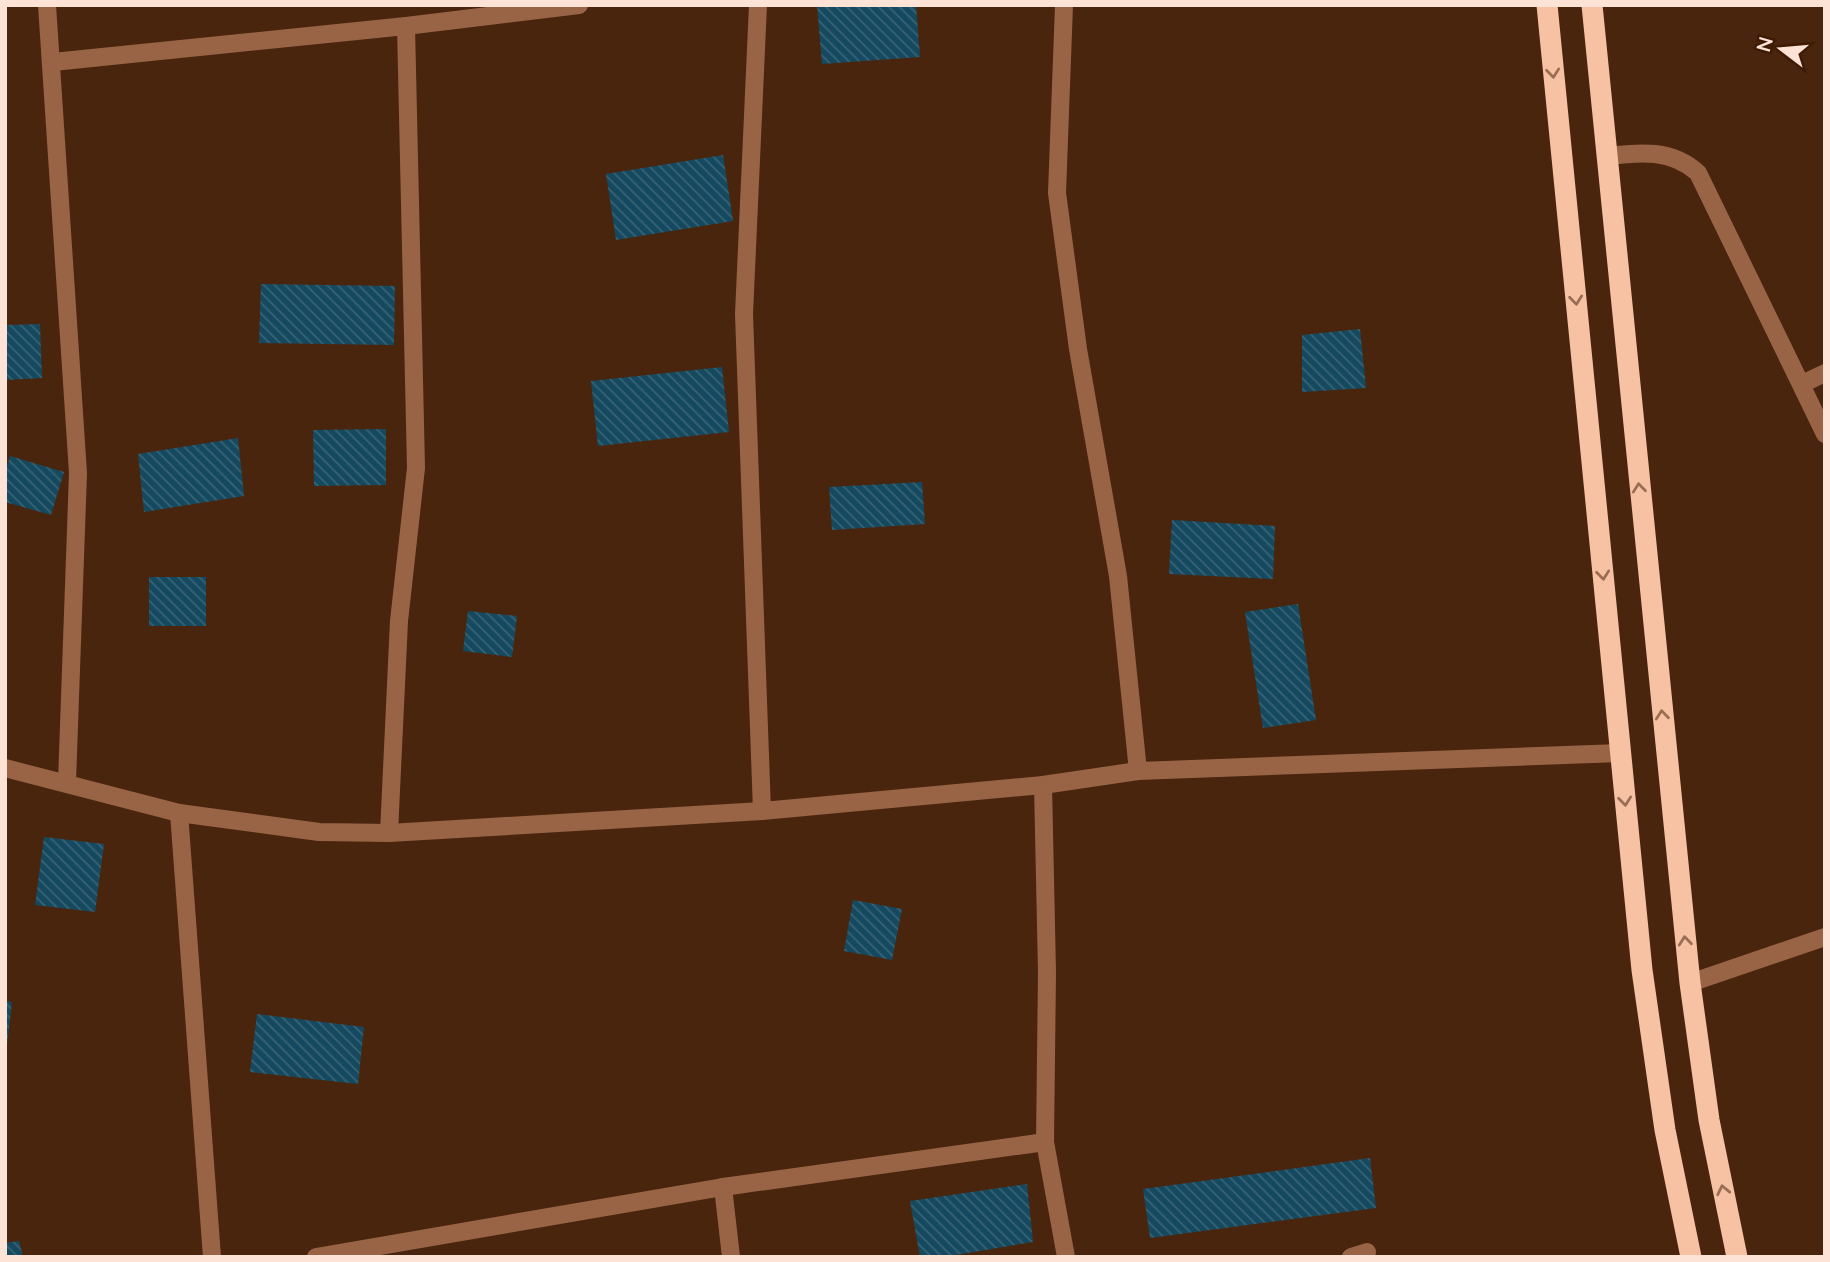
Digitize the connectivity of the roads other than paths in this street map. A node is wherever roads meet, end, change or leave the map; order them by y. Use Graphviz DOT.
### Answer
graph roads {
  1 [pos="47,5"];
  2 [pos="579,5"];
  3 [pos="758,5"];
  4 [pos="1064,5"];
  5 [pos="1547,5"];
  6 [pos="1592,5"];
  7 [pos="406,26"];
  8 [pos="53,62"];
  9 [pos="1607,156"];
  10 [pos="1825,373"];
  11 [pos="1802,384"];
  12 [pos="1825,434"];
  13 [pos="1620,753"];
  14 [pos="5,768"];
  15 [pos="1138,771"];
  16 [pos="67,782"];
  17 [pos="1043,785"];
  18 [pos="762,811"];
  19 [pos="179,813"];
  20 [pos="389,833"];
  21 [pos="1825,937"];
  22 [pos="1690,983"];
  23 [pos="1045,1142"];
  24 [pos="723,1186"];
  25 [pos="400,1251"];
  26 [pos="212,1257"];
  27 [pos="316,1257"];
  28 [pos="731,1257"];
  29 [pos="1066,1257"];
  30 [pos="1691,1257"];
  31 [pos="1737,1257"];
  1 -- 8 [label="street"];
  2 -- 7 [label="street"];
  3 -- 18 [label="street"];
  4 -- 15 [label="street"];
  5 -- 13 [label="highway, one-way"];
  6 -- 9 [label="highway"];
  7 -- 8 [label="street"];
  7 -- 20 [label="street"];
  8 -- 16 [label="street"];
  9 -- 11 [label="street"];
  22 -- 9 [label="highway, one-way"];
  10 -- 11 [label="street"];
  11 -- 12 [label="street"];
  13 -- 15 [label="street"];
  13 -- 30 [label="highway, one-way"];
  14 -- 16 [label="street"];
  15 -- 17 [label="street"];
  16 -- 19 [label="street"];
  17 -- 18 [label="street"];
  17 -- 23 [label="street"];
  18 -- 20 [label="street"];
  19 -- 20 [label="street"];
  19 -- 26 [label="street"];
  21 -- 22 [label="street"];
  31 -- 22 [label="highway, one-way"];
  23 -- 24 [label="street"];
  23 -- 29 [label="street"];
  24 -- 25 [label="street"];
  24 -- 28 [label="street"];
  25 -- 27 [label="street"];
}
